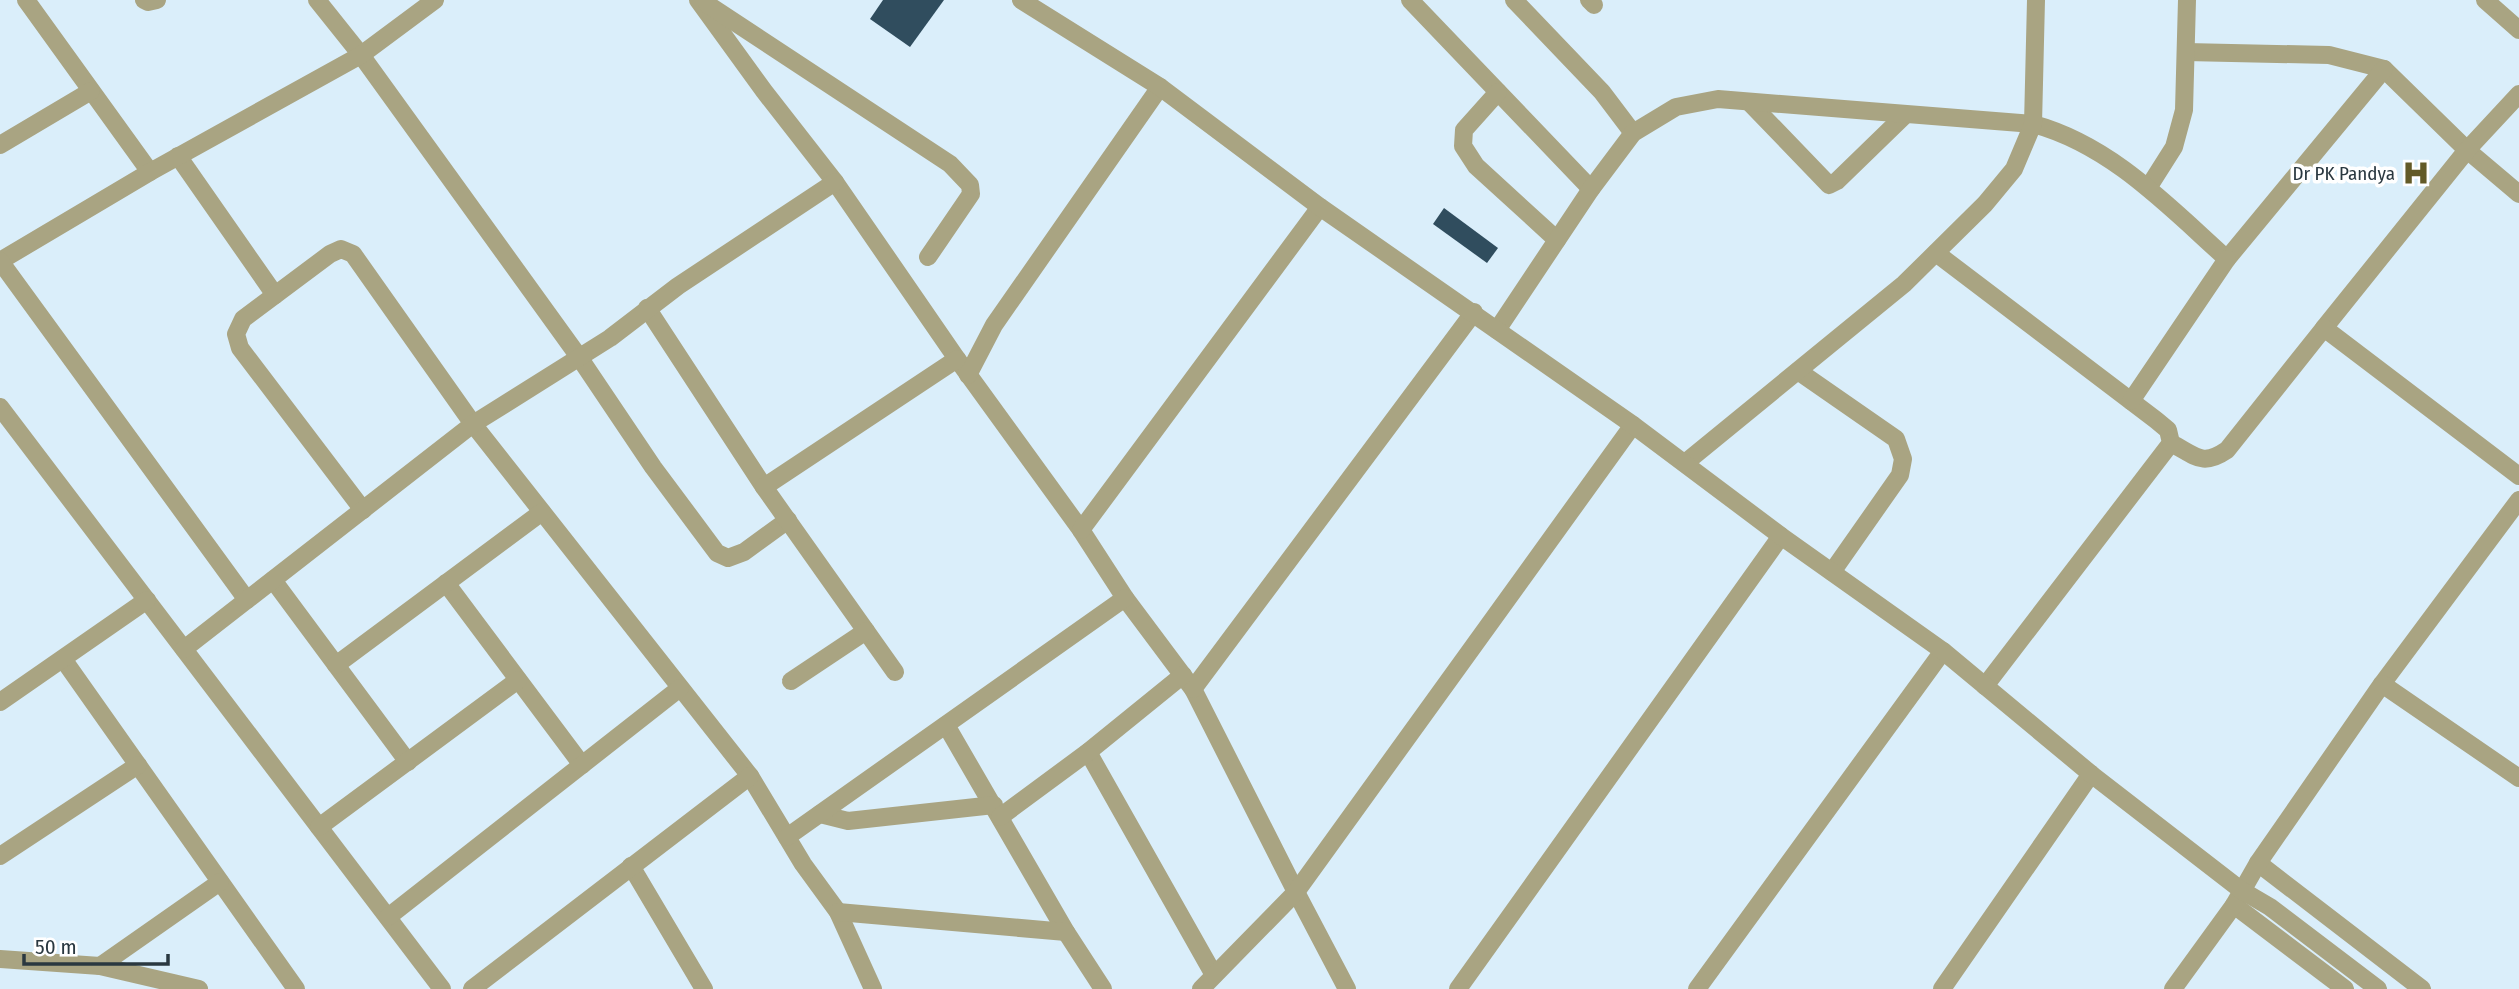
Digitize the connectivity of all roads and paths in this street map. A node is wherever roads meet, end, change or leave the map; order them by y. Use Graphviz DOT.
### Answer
graph roads {
  1 [pos="26,0"];
  2 [pos="144,0"];
  3 [pos="157,0"];
  4 [pos="317,0"];
  5 [pos="435,0"];
  6 [pos="699,0"];
  7 [pos="1021,0"];
  8 [pos="1410,0"];
  9 [pos="1514,0"];
  10 [pos="2036,0"];
  11 [pos="2187,0"];
  12 [pos="2485,0"];
  13 [pos="411,6"];
  14 [pos="2519,30"];
  15 [pos="2186,52"];
  16 [pos="361,55"];
  17 [pos="2384,69"];
  18 [pos="1160,88"];
  19 [pos="91,90"];
  20 [pos="1498,92"];
  21 [pos="2519,94"];
  22 [pos="1750,103"];
  23 [pos="1905,115"];
  24 [pos="2033,124"];
  25 [pos="1633,133"];
  26 [pos="0,145"];
  27 [pos="2467,150"];
  28 [pos="178,156"];
  29 [pos="149,172"];
  30 [pos="835,182"];
  31 [pos="2148,188"];
  32 [pos="1591,189"];
  33 [pos="2519,194"];
  34 [pos="1320,207"];
  35 [pos="1557,240"];
  36 [pos="1936,253"];
  37 [pos="928,257"];
  38 [pos="2227,259"];
  39 [pos="0,261"];
  40 [pos="275,295"];
  41 [pos="647,308"];
  42 [pos="1474,312"];
  43 [pos="2324,328"];
  44 [pos="1497,330"];
  45 [pos="579,357"];
  46 [pos="957,359"];
  47 [pos="1798,370"];
  48 [pos="968,375"];
  49 [pos="2131,401"];
  50 [pos="0,407"];
  51 [pos="473,424"];
  52 [pos="1633,425"];
  53 [pos="2171,443"];
  54 [pos="1685,463"];
  55 [pos="2519,476"];
  56 [pos="764,487"];
  57 [pos="2519,500"];
  58 [pos="363,510"];
  59 [pos="542,512"];
  60 [pos="788,520"];
  61 [pos="1081,530"];
  62 [pos="1781,536"];
  63 [pos="1832,572"];
  64 [pos="273,580"];
  65 [pos="446,583"];
  66 [pos="1125,598"];
  67 [pos="147,600"];
  68 [pos="247,600"];
  69 [pos="866,631"];
  70 [pos="184,649"];
  71 [pos="1943,651"];
  72 [pos="63,659"];
  73 [pos="336,665"];
  74 [pos="895,672"];
  75 [pos="518,680"];
  76 [pos="791,681"];
  77 [pos="1188,682"];
  78 [pos="2382,684"];
  79 [pos="1985,686"];
  80 [pos="680,688"];
  81 [pos="0,702"];
  82 [pos="946,725"];
  83 [pos="1088,752"];
  84 [pos="408,762"];
  85 [pos="138,765"];
  86 [pos="582,765"];
  87 [pos="2091,774"];
  88 [pos="750,776"];
  89 [pos="2519,778"];
  90 [pos="997,811"];
  91 [pos="820,814"];
  92 [pos="319,827"];
  93 [pos="787,837"];
  94 [pos="0,856"];
  95 [pos="2258,863"];
  96 [pos="631,866"];
  97 [pos="220,882"];
  98 [pos="1296,892"];
  99 [pos="2238,897"];
  100 [pos="838,912"];
  101 [pos="388,917"];
  102 [pos="1066,932"];
  103 [pos="0,959"];
  104 [pos="100,966"];
  105 [pos="1214,975"];
  106 [pos="199,989"];
  107 [pos="296,989"];
  108 [pos="442,989"];
  109 [pos="472,989"];
  110 [pos="704,989"];
  111 [pos="873,989"];
  112 [pos="1102,989"];
  113 [pos="1201,989"];
  114 [pos="1347,989"];
  115 [pos="1458,989"];
  116 [pos="1697,989"];
  117 [pos="1942,989"];
  118 [pos="2173,989"];
  119 [pos="2345,989"];
  120 [pos="2378,989"];
  121 [pos="2422,989"];
  1 -- 19 [label="street"];
  2 -- 3 [label="street"];
  4 -- 16 [label="street"];
  5 -- 13 [label="street"];
  6 -- 30 [label="street"];
  6 -- 37 [label="street"];
  7 -- 18 [label="street"];
  8 -- 20 [label="street"];
  9 -- 25 [label="street"];
  10 -- 24 [label="street"];
  11 -- 15 [label="street"];
  12 -- 14 [label="street"];
  13 -- 16 [label="street"];
  15 -- 17 [label="street"];
  15 -- 31 [label="street"];
  16 -- 28 [label="street"];
  16 -- 45 [label="street"];
  17 -- 27 [label="street"];
  17 -- 38 [label="street"];
  18 -- 34 [label="street"];
  18 -- 48 [label="street"];
  19 -- 26 [label="street"];
  19 -- 29 [label="street"];
  20 -- 32 [label="street"];
  20 -- 35 [label="street"];
  21 -- 27 [label="street"];
  22 -- 23 [label="street"];
  22 -- 23 [label="street"];
  22 -- 25 [label="street"];
  23 -- 24 [label="street"];
  24 -- 31 [label="street"];
  24 -- 36 [label="street"];
  25 -- 32 [label="street"];
  27 -- 33 [label="street"];
  27 -- 43 [label="street"];
  28 -- 29 [label="street"];
  28 -- 40 [label="street"];
  29 -- 39 [label="street"];
  30 -- 41 [label="street"];
  30 -- 46 [label="street"];
  31 -- 38 [label="street"];
  32 -- 35 [label="street"];
  34 -- 42 [label="street"];
  34 -- 61 [label="street"];
  35 -- 44 [label="street"];
  36 -- 47 [label="street"];
  36 -- 49 [label="street"];
  38 -- 49 [label="street"];
  39 -- 68 [label="street"];
  40 -- 51 [label="street"];
  40 -- 58 [label="street"];
  41 -- 45 [label="street"];
  41 -- 56 [label="street"];
  42 -- 44 [label="street"];
  42 -- 77 [label="street"];
  43 -- 53 [label="street"];
  43 -- 55 [label="street"];
  44 -- 52 [label="street"];
  45 -- 51 [label="street"];
  45 -- 60 [label="street"];
  46 -- 48 [label="street"];
  46 -- 56 [label="street"];
  47 -- 54 [label="street"];
  47 -- 63 [label="street"];
  48 -- 61 [label="street"];
  49 -- 53 [label="street"];
  50 -- 67 [label="street"];
  51 -- 58 [label="street"];
  51 -- 59 [label="street"];
  52 -- 54 [label="street"];
  52 -- 98 [label="street"];
  53 -- 79 [label="street"];
  54 -- 62 [label="street"];
  56 -- 60 [label="street"];
  57 -- 78 [label="street"];
  58 -- 64 [label="street"];
  59 -- 65 [label="street"];
  59 -- 80 [label="street"];
  60 -- 69 [label="street"];
  61 -- 66 [label="street"];
  62 -- 63 [label="street"];
  62 -- 115 [label="street"];
  63 -- 71 [label="street"];
  64 -- 68 [label="street"];
  64 -- 73 [label="street"];
  65 -- 73 [label="street"];
  65 -- 75 [label="street"];
  66 -- 77 [label="street"];
  66 -- 82 [label="street"];
  67 -- 70 [label="street"];
  67 -- 72 [label="street"];
  68 -- 70 [label="street"];
  69 -- 74 [label="street"];
  69 -- 76 [label="street"];
  70 -- 92 [label="street"];
  71 -- 79 [label="street"];
  71 -- 116 [label="street"];
  72 -- 81 [label="street"];
  72 -- 85 [label="street"];
  73 -- 84 [label="street"];
  75 -- 84 [label="street"];
  75 -- 86 [label="street"];
  77 -- 83 [label="street"];
  77 -- 98 [label="street"];
  78 -- 89 [label="street"];
  78 -- 95 [label="street"];
  79 -- 87 [label="street"];
  80 -- 86 [label="street"];
  80 -- 88 [label="street"];
  82 -- 90 [label="street"];
  82 -- 91 [label="street"];
  83 -- 90 [label="street"];
  83 -- 105 [label="street"];
  84 -- 92 [label="street"];
  85 -- 94 [label="street"];
  85 -- 97 [label="street"];
  86 -- 101 [label="street"];
  87 -- 99 [label="street"];
  87 -- 117 [label="street"];
  88 -- 93 [label="street"];
  88 -- 96 [label="street"];
  90 -- 91 [label="street"];
  90 -- 102 [label="street"];
  91 -- 93 [label="street"];
  92 -- 101 [label="street"];
  93 -- 100 [label="street"];
  95 -- 99 [label="street"];
  95 -- 121 [label="street"];
  96 -- 109 [label="street"];
  96 -- 110 [label="street"];
  97 -- 104 [label="street"];
  97 -- 107 [label="street"];
  98 -- 105 [label="street"];
  98 -- 114 [label="street"];
  99 -- 118 [label="street"];
  99 -- 119 [label="street"];
  99 -- 120 [label="street"];
  100 -- 102 [label="street"];
  100 -- 111 [label="street"];
  101 -- 108 [label="street"];
  102 -- 112 [label="street"];
  103 -- 104 [label="street"];
  104 -- 106 [label="street"];
  105 -- 113 [label="street"];
}
